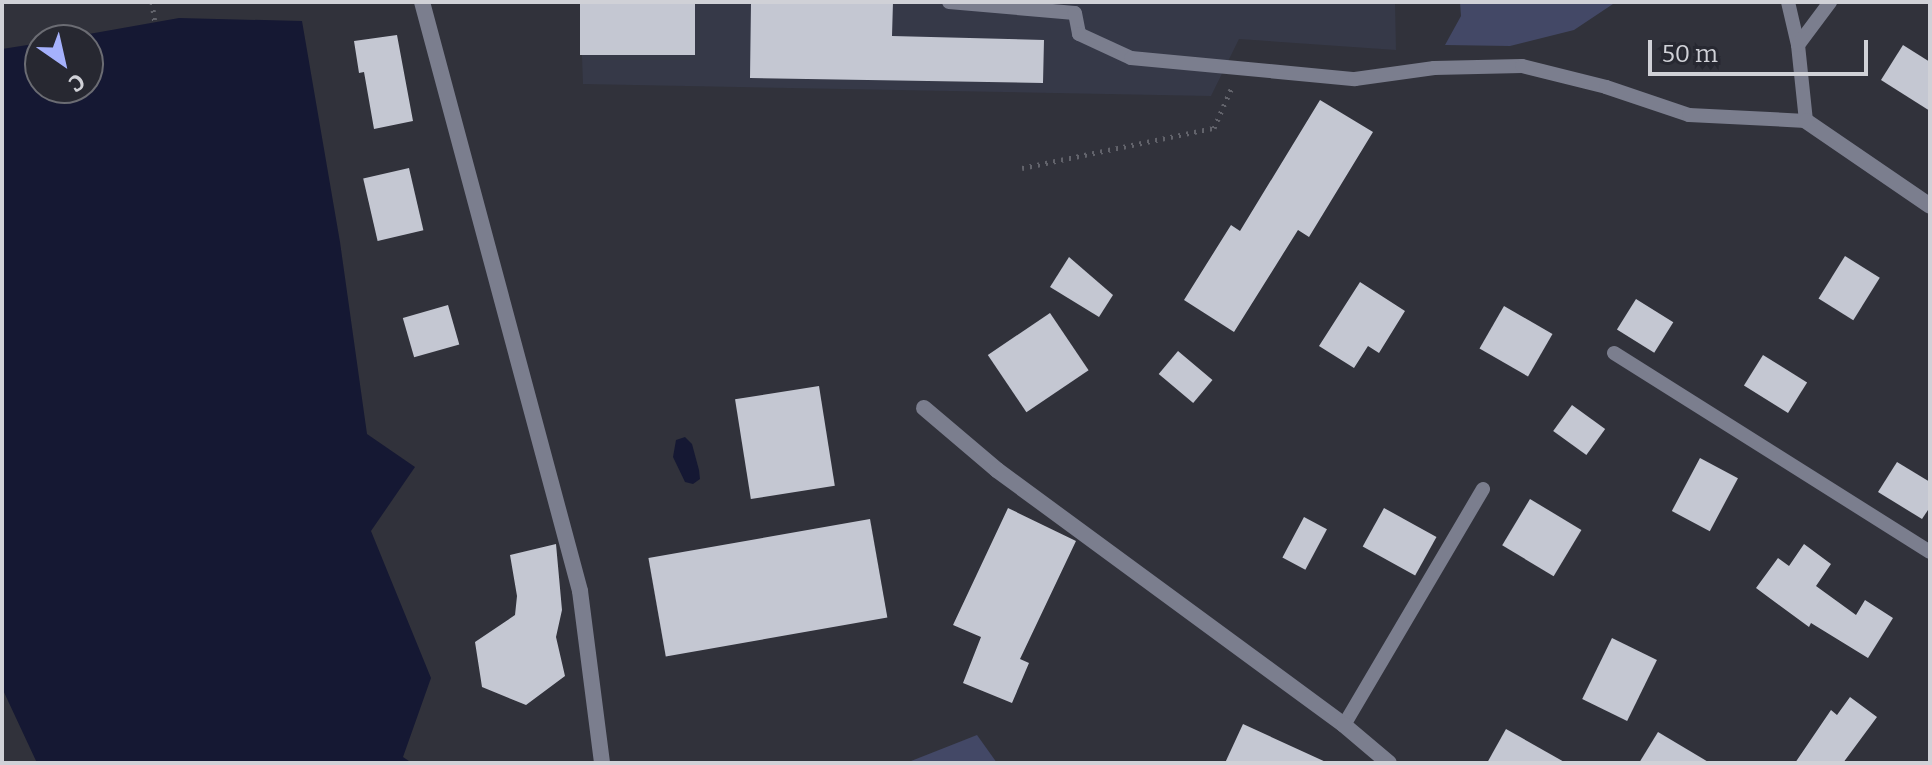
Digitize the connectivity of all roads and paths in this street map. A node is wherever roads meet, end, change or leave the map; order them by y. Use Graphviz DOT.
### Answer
graph roads {
  1 [pos="152,2"];
  2 [pos="422,2"];
  3 [pos="949,2"];
  4 [pos="1788,2"];
  5 [pos="1830,2"];
  6 [pos="996,4"];
  7 [pos="1075,7"];
  8 [pos="155,23"];
  9 [pos="1798,45"];
  10 [pos="1240,68"];
  11 [pos="1806,121"];
  12 [pos="1022,168"];
  13 [pos="1930,206"];
  14 [pos="1614,353"];
  15 [pos="924,408"];
  16 [pos="1483,489"];
  17 [pos="1930,552"];
  18 [pos="1344,725"];
  19 [pos="602,763"];
  20 [pos="1389,763"];
  1 -- 8 [label="path"];
  2 -- 19 [label="street"];
  3 -- 6 [label="lane"];
  4 -- 9 [label="lane"];
  5 -- 9 [label="lane"];
  6 -- 7 [label="lane"];
  7 -- 10 [label="lane"];
  9 -- 11 [label="lane"];
  10 -- 11 [label="lane"];
  10 -- 12 [label="path"];
  11 -- 13 [label="street"];
  14 -- 17 [label="lane"];
  15 -- 18 [label="street"];
  16 -- 18 [label="lane"];
  18 -- 20 [label="street"];
}
